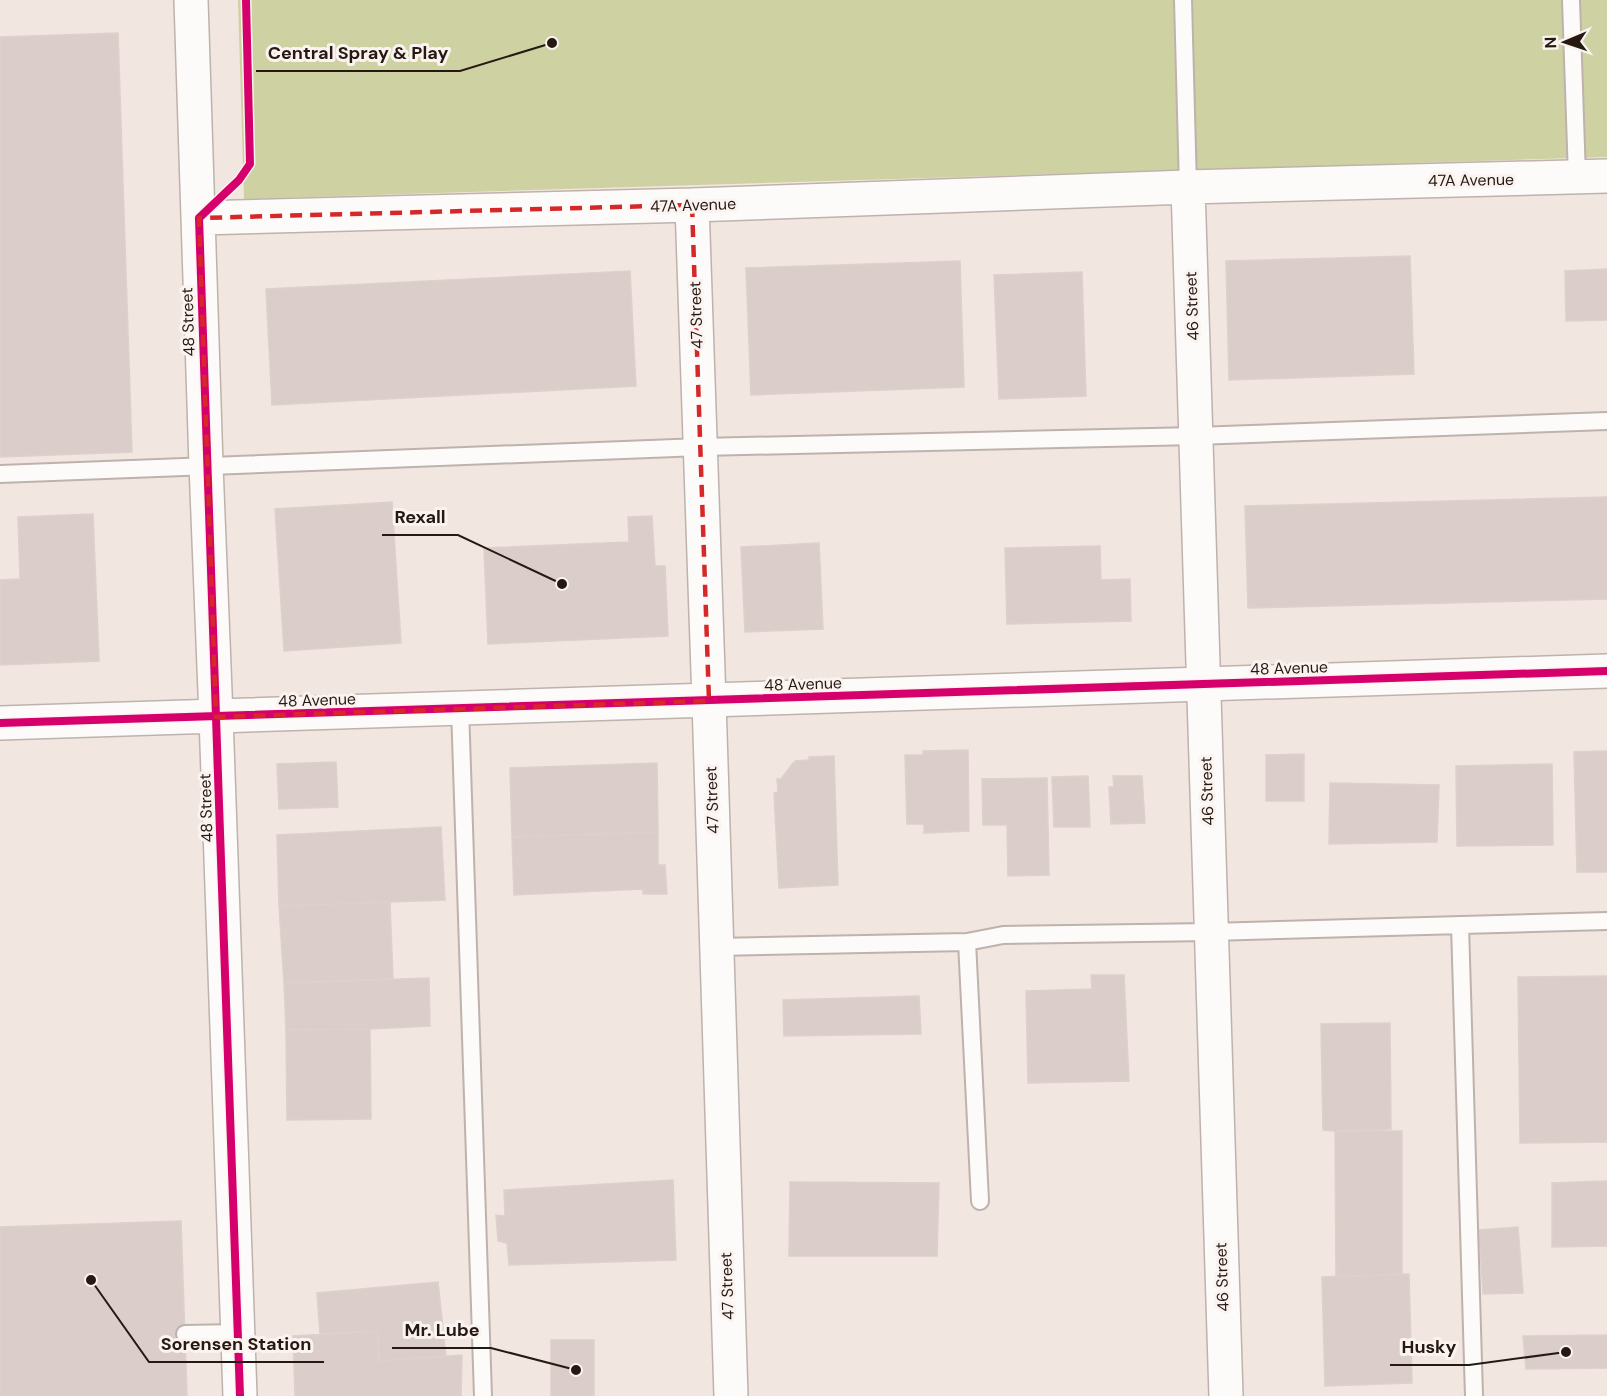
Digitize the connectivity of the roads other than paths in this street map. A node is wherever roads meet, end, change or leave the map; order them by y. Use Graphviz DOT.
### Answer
graph roads {
  1 [pos="191,0"];
  2 [pos="1183,0"];
  3 [pos="1571,0"];
  4 [pos="1592,177"];
  5 [pos="1188,187"];
  6 [pos="692,205"];
  7 [pos="199,218"];
  8 [pos="1607,421"];
  9 [pos="1196,436"];
  10 [pos="700,447"];
  11 [pos="206,465"];
  12 [pos="0,474"];
  13 [pos="1607,671"];
  14 [pos="1204,685"];
  15 [pos="709,701"];
  16 [pos="460,708"];
  17 [pos="216,717"];
  18 [pos="0,723"];
  19 [pos="1607,921"];
  20 [pos="1460,925"];
  21 [pos="1211,932"];
  22 [pos="967,942"];
  23 [pos="717,947"];
  24 [pos="980,1201"];
  25 [pos="238,1333"];
  26 [pos="185,1334"];
  27 [pos="240,1396"];
  28 [pos="483,1396"];
  29 [pos="731,1396"];
  30 [pos="1226,1396"];
  31 [pos="1474,1396"];
  1 -- 7 [label="street, 48 Street"];
  2 -- 5 [label="lane"];
  3 -- 4 [label="lane, 47A Avenue"];
  4 -- 5 [label="street, 47A Avenue"];
  5 -- 6 [label="street, 47A Avenue"];
  5 -- 9 [label="street, 46 Street"];
  6 -- 7 [label="street, 47A Avenue"];
  6 -- 10 [label="street, 47 Street"];
  7 -- 11 [label="street, 48 Street"];
  8 -- 9 [label="lane"];
  9 -- 10 [label="lane"];
  9 -- 14 [label="street, 46 Street"];
  10 -- 11 [label="lane"];
  10 -- 15 [label="street, 47 Street"];
  11 -- 12 [label="lane"];
  11 -- 17 [label="street, 48 Street"];
  13 -- 14 [label="street, 48 Avenue"];
  14 -- 15 [label="street, 48 Avenue"];
  14 -- 21 [label="street, 46 Street"];
  15 -- 16 [label="street, 48 Avenue"];
  15 -- 23 [label="street, 47 Street"];
  16 -- 17 [label="street, 48 Avenue"];
  16 -- 28 [label="lane"];
  17 -- 18 [label="street, 48 Avenue"];
  17 -- 25 [label="street, 48 Street"];
  19 -- 20 [label="lane"];
  20 -- 21 [label="lane"];
  20 -- 31 [label="lane"];
  21 -- 22 [label="lane"];
  21 -- 30 [label="street, 46 Street"];
  22 -- 23 [label="lane"];
  22 -- 24 [label="lane"];
  23 -- 29 [label="street, 47 Street"];
  25 -- 26 [label="lane"];
  25 -- 27 [label="street, 48 Street"];
}
